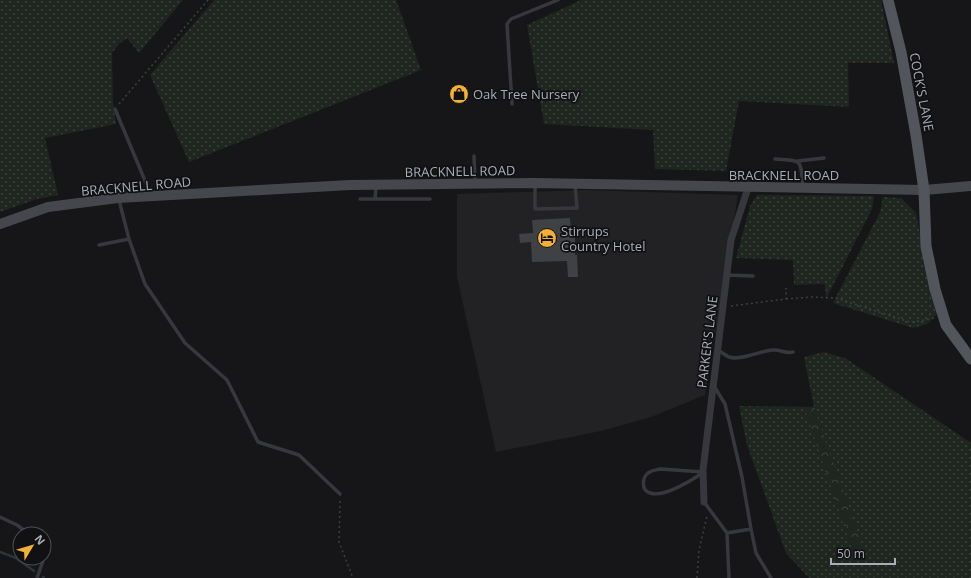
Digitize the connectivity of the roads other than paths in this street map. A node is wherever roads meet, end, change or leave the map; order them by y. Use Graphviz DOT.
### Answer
graph roads {
  1 [pos="558,0"];
  2 [pos="888,0"];
  3 [pos="512,104"];
  4 [pos="115,109"];
  5 [pos="474,156"];
  6 [pos="824,158"];
  7 [pos="775,159"];
  8 [pos="798,161"];
  9 [pos="535,183"];
  10 [pos="475,184"];
  11 [pos="575,184"];
  12 [pos="376,186"];
  13 [pos="971,186"];
  14 [pos="803,187"];
  15 [pos="748,188"];
  16 [pos="924,190"];
  17 [pos="152,196"];
  18 [pos="118,198"];
  19 [pos="360,199"];
  20 [pos="375,199"];
  21 [pos="430,199"];
  22 [pos="0,224"];
  23 [pos="129,239"];
  24 [pos="99,245"];
  25 [pos="727,275"];
  26 [pos="753,276"];
  27 [pos="718,350"];
  28 [pos="793,352"];
  29 [pos="971,359"];
  30 [pos="714,386"];
  31 [pos="704,472"];
  32 [pos="340,494"];
  33 [pos="704,502"];
  34 [pos="0,518"];
  35 [pos="17,526"];
  36 [pos="751,529"];
  37 [pos="727,533"];
  38 [pos="41,566"];
  39 [pos="37,578"];
  40 [pos="728,578"];
  41 [pos="771,578"];
  1 -- 3 [label="lane"];
  2 -- 16 [label="main road, COCK'S LANE"];
  4 -- 17 [label="lane"];
  5 -- 10 [label="lane"];
  6 -- 8 [label="lane"];
  7 -- 8 [label="lane"];
  8 -- 14 [label="lane"];
  9 -- 10 [label="main road, BRACKNELL ROAD"];
  9 -- 11 [label="main road, BRACKNELL ROAD"];
  9 -- 11 [label="lane"];
  10 -- 12 [label="main road, BRACKNELL ROAD"];
  11 -- 15 [label="main road, BRACKNELL ROAD"];
  12 -- 17 [label="main road, BRACKNELL ROAD"];
  12 -- 20 [label="lane"];
  13 -- 16 [label="main road, BRACKNELL ROAD"];
  14 -- 15 [label="main road, BRACKNELL ROAD"];
  14 -- 16 [label="main road, BRACKNELL ROAD"];
  15 -- 25 [label="street, PARKER'S LANE"];
  16 -- 29 [label="main road, COCK'S LANE"];
  17 -- 18 [label="main road, BRACKNELL ROAD"];
  18 -- 22 [label="main road, BRACKNELL ROAD"];
  18 -- 23 [label="lane"];
  19 -- 20 [label="lane"];
  20 -- 21 [label="lane"];
  23 -- 24 [label="lane"];
  23 -- 32 [label="lane"];
  25 -- 26 [label="lane"];
  25 -- 27 [label="street, PARKER'S LANE"];
  27 -- 28 [label="lane"];
  27 -- 30 [label="street, PARKER'S LANE"];
  30 -- 31 [label="street, PARKER'S LANE"];
  30 -- 36 [label="lane"];
  31 -- 31 [label="lane"];
  31 -- 33 [label="street, PARKER'S LANE"];
  33 -- 37 [label="lane"];
  34 -- 35 [label="lane"];
  36 -- 37 [label="lane"];
  36 -- 41 [label="lane"];
  37 -- 40 [label="lane"];
  38 -- 39 [label="lane"];
}
